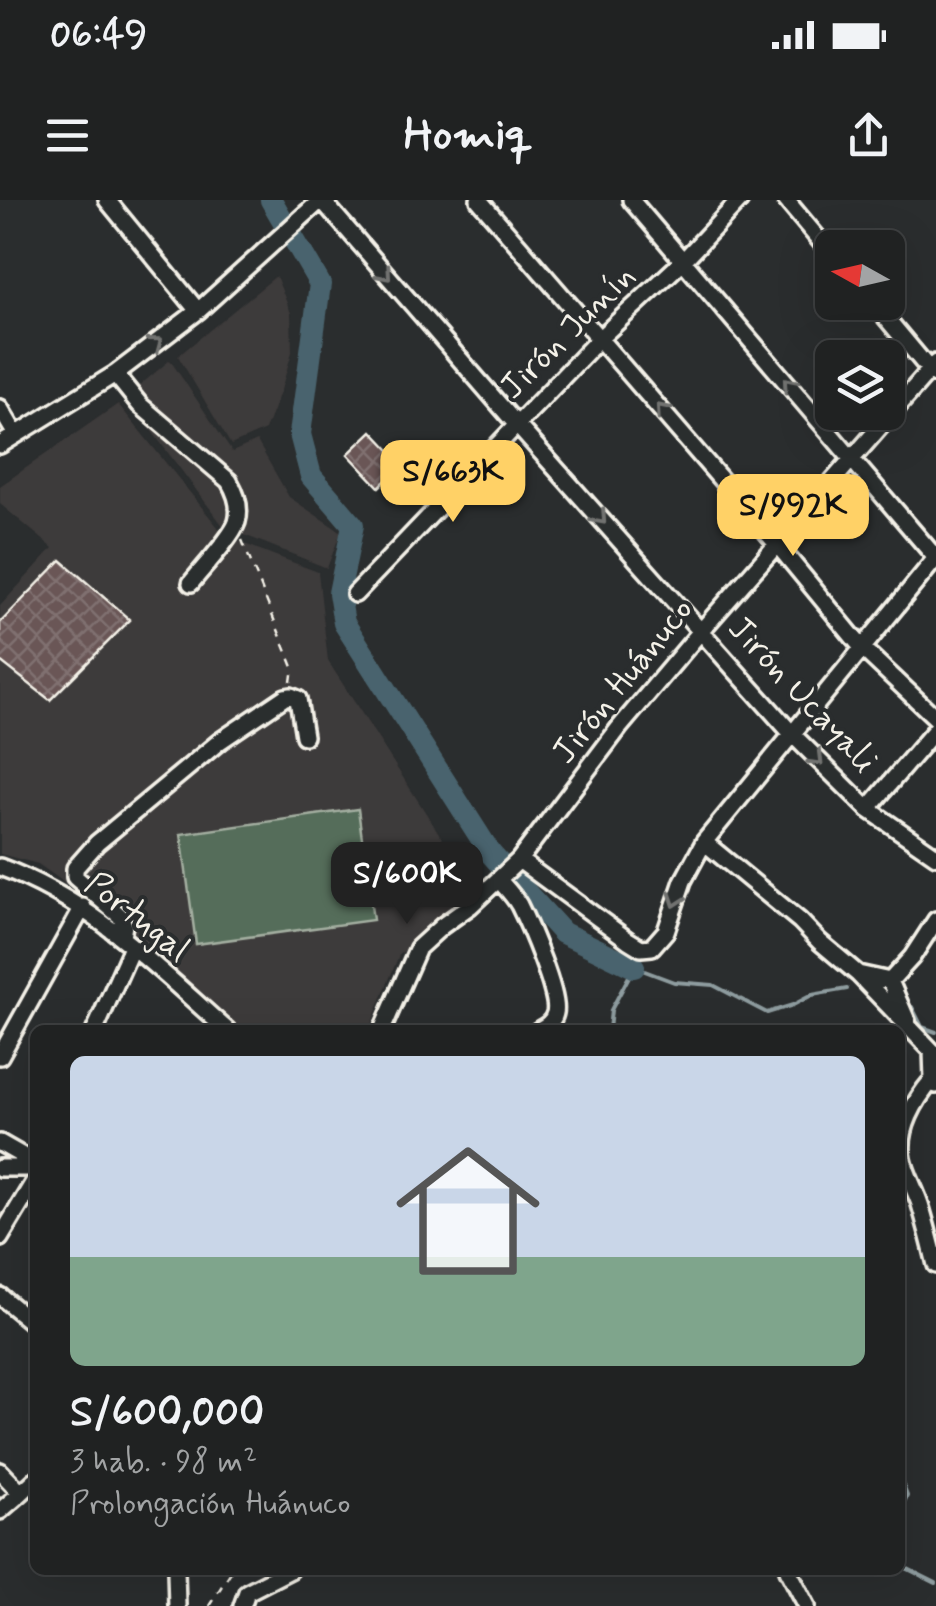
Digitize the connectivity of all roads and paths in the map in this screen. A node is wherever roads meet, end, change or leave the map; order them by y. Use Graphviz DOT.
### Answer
graph roads {
  1 [pos="107,200"];
  2 [pos="478,200"];
  3 [pos="631,200"];
  4 [pos="740,200"];
  5 [pos="786,200"];
  6 [pos="318,203"];
  7 [pos="815,235"];
  8 [pos="683,261"];
  9 [pos="198,311"];
  10 [pos="889,320"];
  11 [pos="600,338"];
  12 [pos="934,370"];
  13 [pos="115,374"];
  14 [pos="0,408"];
  15 [pos="517,425"];
  16 [pos="16,435"];
  17 [pos="0,445"];
  18 [pos="852,458"];
  19 [pos="236,524"];
  20 [pos="776,543"];
  21 [pos="936,558"];
  22 [pos="191,583"];
  23 [pos="356,594"];
  24 [pos="700,631"];
  25 [pos="863,648"];
  26 [pos="285,697"];
  27 [pos="935,730"];
  28 [pos="793,735"];
  29 [pos="304,736"];
  30 [pos="868,809"];
  31 [pos="704,842"];
  32 [pos="936,856"];
  33 [pos="0,867"];
  34 [pos="509,870"];
  35 [pos="83,908"];
  36 [pos="936,920"];
  37 [pos="127,942"];
  38 [pos="858,974"];
  39 [pos="890,981"];
  40 [pos="97,1025"];
  41 [pos="221,1025"];
  42 [pos="384,1025"];
  43 [pos="547,1025"];
  44 [pos="909,1026"];
  45 [pos="934,1052"];
  46 [pos="0,1056"];
  47 [pos="934,1082"];
  48 [pos="905,1128"];
  49 [pos="0,1143"];
  50 [pos="30,1163"];
  51 [pos="905,1164"];
  52 [pos="30,1166"];
  53 [pos="0,1168"];
  54 [pos="30,1188"];
  55 [pos="0,1238"];
  56 [pos="936,1265"];
  57 [pos="0,1296"];
  58 [pos="30,1320"];
  59 [pos="0,1472"];
  60 [pos="30,1485"];
  61 [pos="21,1493"];
  62 [pos="0,1511"];
  63 [pos="176,1575"];
  64 [pos="229,1575"];
  65 [pos="280,1575"];
  66 [pos="791,1575"];
  67 [pos="177,1606"];
  68 [pos="209,1606"];
  69 [pos="242,1606"];
  70 [pos="807,1606"];
  1 -- 9 [label="street"];
  2 -- 11 [label="street"];
  3 -- 8 [label="street"];
  4 -- 8 [label="street, Jirón Junín"];
  5 -- 7 [label="street"];
  6 -- 9 [label="street"];
  6 -- 15 [label="street, Jirón Ucayali, one-way"];
  8 -- 11 [label="street, Jirón Junín"];
  18 -- 8 [label="street, one-way"];
  13 -- 9 [label="street, one-way"];
  10 -- 12 [label="street"];
  11 -- 15 [label="street, Jirón Junín"];
  20 -- 11 [label="street, one-way"];
  12 -- 18 [label="street, Jirón Huánuco"];
  13 -- 16 [label="street"];
  13 -- 19 [label="street"];
  14 -- 16 [label="street"];
  15 -- 23 [label="street, Jirón Junín"];
  15 -- 24 [label="street, Jirón Ucayali, one-way"];
  16 -- 17 [label="street"];
  18 -- 20 [label="street, Jirón Huánuco"];
  18 -- 21 [label="street"];
  19 -- 22 [label="street"];
  19 -- 26 [label="path"];
  20 -- 24 [label="street, Jirón Huánuco"];
  20 -- 25 [label="street"];
  21 -- 25 [label="street"];
  24 -- 28 [label="street, Jirón Ucayali"];
  24 -- 34 [label="street, Jirón Huánuco"];
  25 -- 27 [label="street"];
  25 -- 28 [label="street"];
  26 -- 29 [label="street"];
  26 -- 37 [label="street"];
  27 -- 30 [label="street"];
  28 -- 30 [label="street, Jirón Ucayali, one-way"];
  28 -- 31 [label="street"];
  30 -- 32 [label="street, Jirón Ucayali"];
  31 -- 34 [label="street, one-way"];
  31 -- 38 [label="street"];
  33 -- 35 [label="street, Portugal"];
  34 -- 42 [label="street, Jirón Huánuco"];
  34 -- 43 [label="street"];
  35 -- 37 [label="street, Portugal"];
  35 -- 46 [label="street"];
  36 -- 39 [label="street"];
  37 -- 40 [label="street"];
  37 -- 41 [label="street, Portugal"];
  38 -- 39 [label="street"];
  38 -- 44 [label="street"];
  39 -- 44 [label="street"];
  44 -- 45 [label="street"];
  45 -- 47 [label="street"];
  47 -- 48 [label="street"];
  49 -- 50 [label="street"];
  51 -- 56 [label="street"];
  52 -- 53 [label="street"];
  54 -- 55 [label="street"];
  57 -- 58 [label="street"];
  59 -- 61 [label="street"];
  60 -- 61 [label="street"];
  61 -- 62 [label="street"];
  63 -- 67 [label="street"];
  64 -- 68 [label="path"];
  65 -- 69 [label="street"];
  66 -- 70 [label="street"];
}
